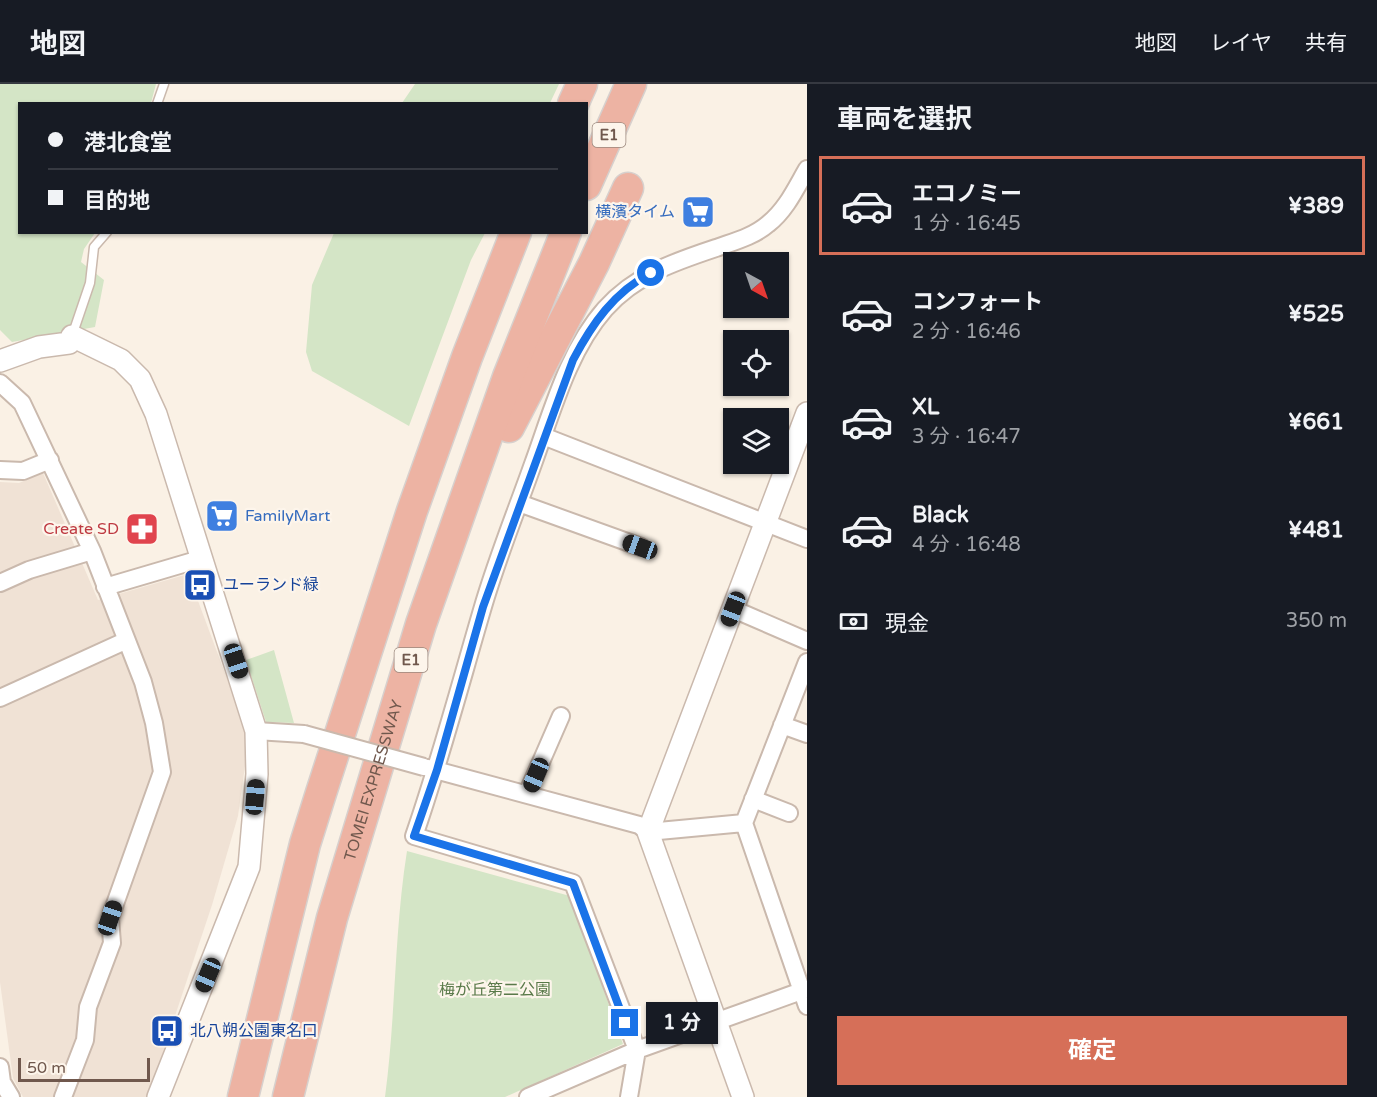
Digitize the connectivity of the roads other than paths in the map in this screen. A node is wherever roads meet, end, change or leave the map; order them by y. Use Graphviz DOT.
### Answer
graph roads {
  1 [pos="164,84"];
  2 [pos="582,84"];
  3 [pos="631,84"];
  4 [pos="158,102"];
  5 [pos="574,102"];
  6 [pos="807,169"];
  7 [pos="588,181"];
  8 [pos="628,188"];
  9 [pos="105,234"];
  10 [pos="515,234"];
  11 [pos="565,234"];
  12 [pos="72,336"];
  13 [pos="2,357"];
  14 [pos="0,383"];
  15 [pos="807,413"];
  16 [pos="543,436"];
  17 [pos="50,460"];
  18 [pos="0,470"];
  19 [pos="519,503"];
  20 [pos="766,522"];
  21 [pos="807,539"];
  22 [pos="640,547"];
  23 [pos="92,551"];
  24 [pos="200,559"];
  25 [pos="0,583"];
  26 [pos="105,587"];
  27 [pos="733,609"];
  28 [pos="125,641"];
  29 [pos="807,641"];
  30 [pos="807,662"];
  31 [pos="0,698"];
  32 [pos="561,716"];
  33 [pos="782,725"];
  34 [pos="256,731"];
  35 [pos="807,735"];
  36 [pos="431,768"];
  37 [pos="379,769"];
  38 [pos="527,794"];
  39 [pos="753,799"];
  40 [pos="789,813"];
  41 [pos="744,823"];
  42 [pos="648,832"];
  43 [pos="305,844"];
  44 [pos="805,995"];
  45 [pos="716,1020"];
  46 [pos="637,1050"];
  47 [pos="0,1067"];
  48 [pos="11,1097"];
  49 [pos="63,1097"];
  50 [pos="158,1097"];
  51 [pos="227,1097"];
  52 [pos="243,1097"];
  53 [pos="288,1097"];
  54 [pos="528,1097"];
  55 [pos="629,1097"];
  56 [pos="743,1097"];
  1 -- 4 [label="lane"];
  2 -- 5 [label="highway"];
  3 -- 7 [label="highway, E1"];
  6 -- 16 [label="street"];
  8 -- 37 [label="highway"];
  9 -- 12 [label="lane"];
  10 -- 43 [label="highway"];
  11 -- 37 [label="highway, TOMEI EXPRESSWAY / E1"];
  12 -- 13 [label="street"];
  12 -- 24 [label="street"];
  14 -- 17 [label="street"];
  15 -- 20 [label="street"];
  16 -- 19 [label="street"];
  16 -- 20 [label="street"];
  17 -- 18 [label="street"];
  17 -- 23 [label="street"];
  19 -- 22 [label="street"];
  19 -- 36 [label="street"];
  20 -- 21 [label="street"];
  20 -- 27 [label="street"];
  23 -- 25 [label="street"];
  23 -- 26 [label="street"];
  24 -- 26 [label="street"];
  24 -- 34 [label="street"];
  26 -- 28 [label="street"];
  27 -- 29 [label="street"];
  27 -- 42 [label="street"];
  28 -- 31 [label="street"];
  28 -- 49 [label="street"];
  30 -- 33 [label="street"];
  32 -- 38 [label="street"];
  33 -- 35 [label="street"];
  33 -- 39 [label="street"];
  34 -- 36 [label="street, bridge"];
  34 -- 50 [label="street"];
  36 -- 38 [label="street"];
  36 -- 46 [label="street"];
  37 -- 53 [label="highway, TOMEI EXPRESSWAY / E1"];
  38 -- 42 [label="street"];
  39 -- 40 [label="street"];
  39 -- 41 [label="street"];
  41 -- 42 [label="street"];
  41 -- 44 [label="street"];
  42 -- 45 [label="street"];
  43 -- 51 [label="highway"];
  43 -- 52 [label="highway"];
  44 -- 45 [label="street"];
  45 -- 46 [label="street"];
  45 -- 56 [label="street"];
  46 -- 54 [label="street"];
  46 -- 55 [label="street"];
  47 -- 48 [label="street"];
}
